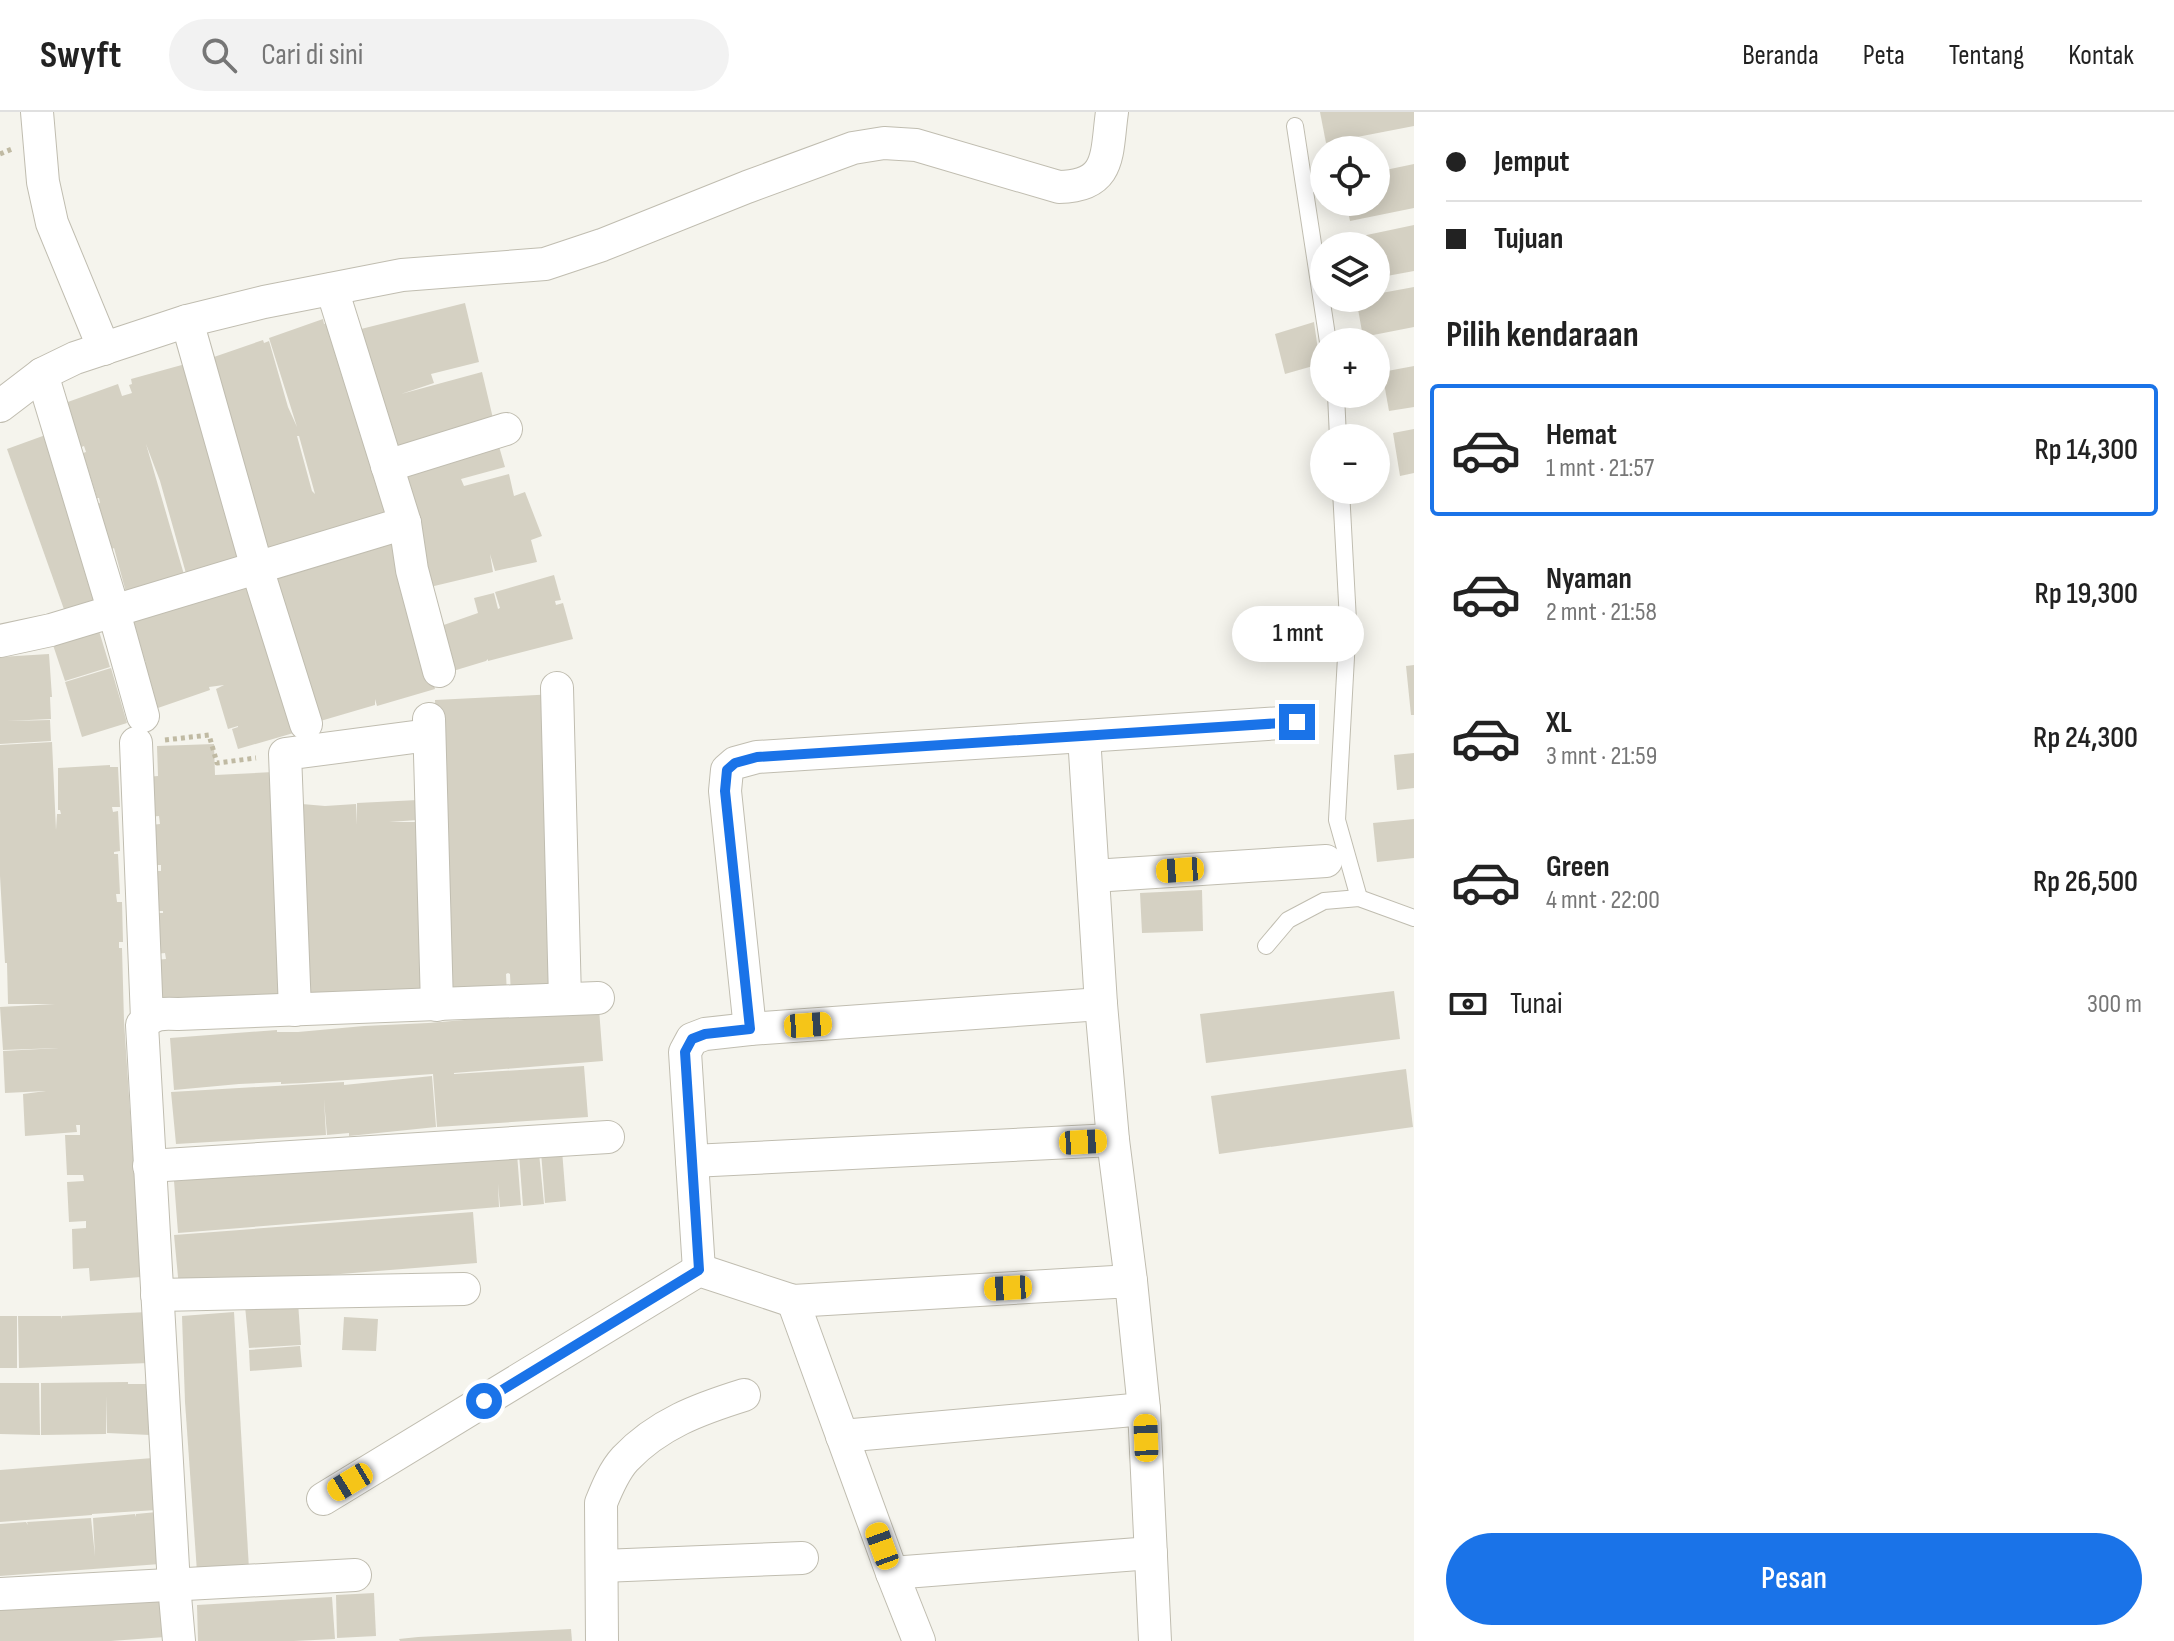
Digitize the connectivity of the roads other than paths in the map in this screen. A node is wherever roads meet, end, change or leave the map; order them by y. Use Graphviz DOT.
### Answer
graph roads {
  1 [pos="37,112"];
  2 [pos="1112,112"];
  3 [pos="1295,126"];
  4 [pos="332,289"];
  5 [pos="187,321"];
  6 [pos="1326,328"];
  7 [pos="104,349"];
  8 [pos="42,374"];
  9 [pos="0,406"];
  10 [pos="506,429"];
  11 [pos="387,466"];
  12 [pos="1342,504"];
  13 [pos="405,523"];
  14 [pos="257,568"];
  15 [pos="114,612"];
  16 [pos="0,641"];
  17 [pos="439,671"];
  18 [pos="557,688"];
  19 [pos="1297,722"];
  20 [pos="306,724"];
  21 [pos="1084,736"];
  22 [pos="1326,861"];
  23 [pos="1093,876"];
  24 [pos="1359,898"];
  25 [pos="1414,918"];
  26 [pos="1266,946"];
  27 [pos="598,998"];
  28 [pos="565,999"];
  29 [pos="1101,1004"];
  30 [pos="437,1005"];
  31 [pos="295,1010"];
  32 [pos="147,1019"];
  33 [pos="750,1029"];
  34 [pos="608,1137"];
  35 [pos="1113,1140"];
  36 [pos="692,1161"];
  37 [pos="149,1166"];
  38 [pos="699,1270"];
  39 [pos="1131,1281"];
  40 [pos="464,1289"];
  41 [pos="157,1295"];
  42 [pos="793,1301"];
  43 [pos="744,1395"];
  44 [pos="1144,1409"];
  45 [pos="842,1436"];
  46 [pos="323,1499"];
  47 [pos="1151,1553"];
  48 [pos="802,1558"];
  49 [pos="602,1566"];
  50 [pos="892,1573"];
  51 [pos="355,1575"];
  52 [pos="174,1585"];
  53 [pos="0,1594"];
  54 [pos="179,1641"];
  55 [pos="602,1641"];
  56 [pos="919,1641"];
  57 [pos="1155,1641"];
  1 -- 7 [label="street"];
  2 -- 4 [label="street"];
  3 -- 6 [label="lane"];
  4 -- 5 [label="street"];
  4 -- 11 [label="street"];
  5 -- 7 [label="street"];
  5 -- 14 [label="street"];
  7 -- 8 [label="street"];
  8 -- 9 [label="street"];
  8 -- 15 [label="street"];
  10 -- 11 [label="street"];
  11 -- 13 [label="street"];
  12 -- 24 [label="lane"];
  13 -- 14 [label="street"];
  13 -- 17 [label="street"];
  14 -- 15 [label="street"];
  14 -- 20 [label="street"];
  15 -- 16 [label="street"];
  15 -- 32 [label="street"];
  18 -- 28 [label="street"];
  19 -- 21 [label="street"];
  21 -- 23 [label="street"];
  21 -- 33 [label="street"];
  22 -- 23 [label="street"];
  23 -- 29 [label="street"];
  24 -- 25 [label="lane"];
  24 -- 26 [label="lane"];
  27 -- 28 [label="street"];
  28 -- 30 [label="street"];
  29 -- 33 [label="street"];
  29 -- 35 [label="street"];
  30 -- 31 [label="street"];
  30 -- 31 [label="street"];
  31 -- 32 [label="street"];
  32 -- 37 [label="street"];
  33 -- 36 [label="street"];
  34 -- 37 [label="street"];
  35 -- 36 [label="street"];
  35 -- 39 [label="street"];
  36 -- 38 [label="street"];
  37 -- 41 [label="street"];
  38 -- 42 [label="street"];
  38 -- 46 [label="street"];
  39 -- 42 [label="street"];
  39 -- 44 [label="street"];
  40 -- 41 [label="street"];
  41 -- 52 [label="street"];
  42 -- 45 [label="street"];
  43 -- 49 [label="street"];
  44 -- 45 [label="street"];
  44 -- 47 [label="street"];
  45 -- 50 [label="street"];
  47 -- 50 [label="street"];
  47 -- 57 [label="street"];
  48 -- 49 [label="street"];
  49 -- 55 [label="street"];
  50 -- 56 [label="street"];
  51 -- 52 [label="street"];
  52 -- 53 [label="street"];
  52 -- 54 [label="street"];
}
